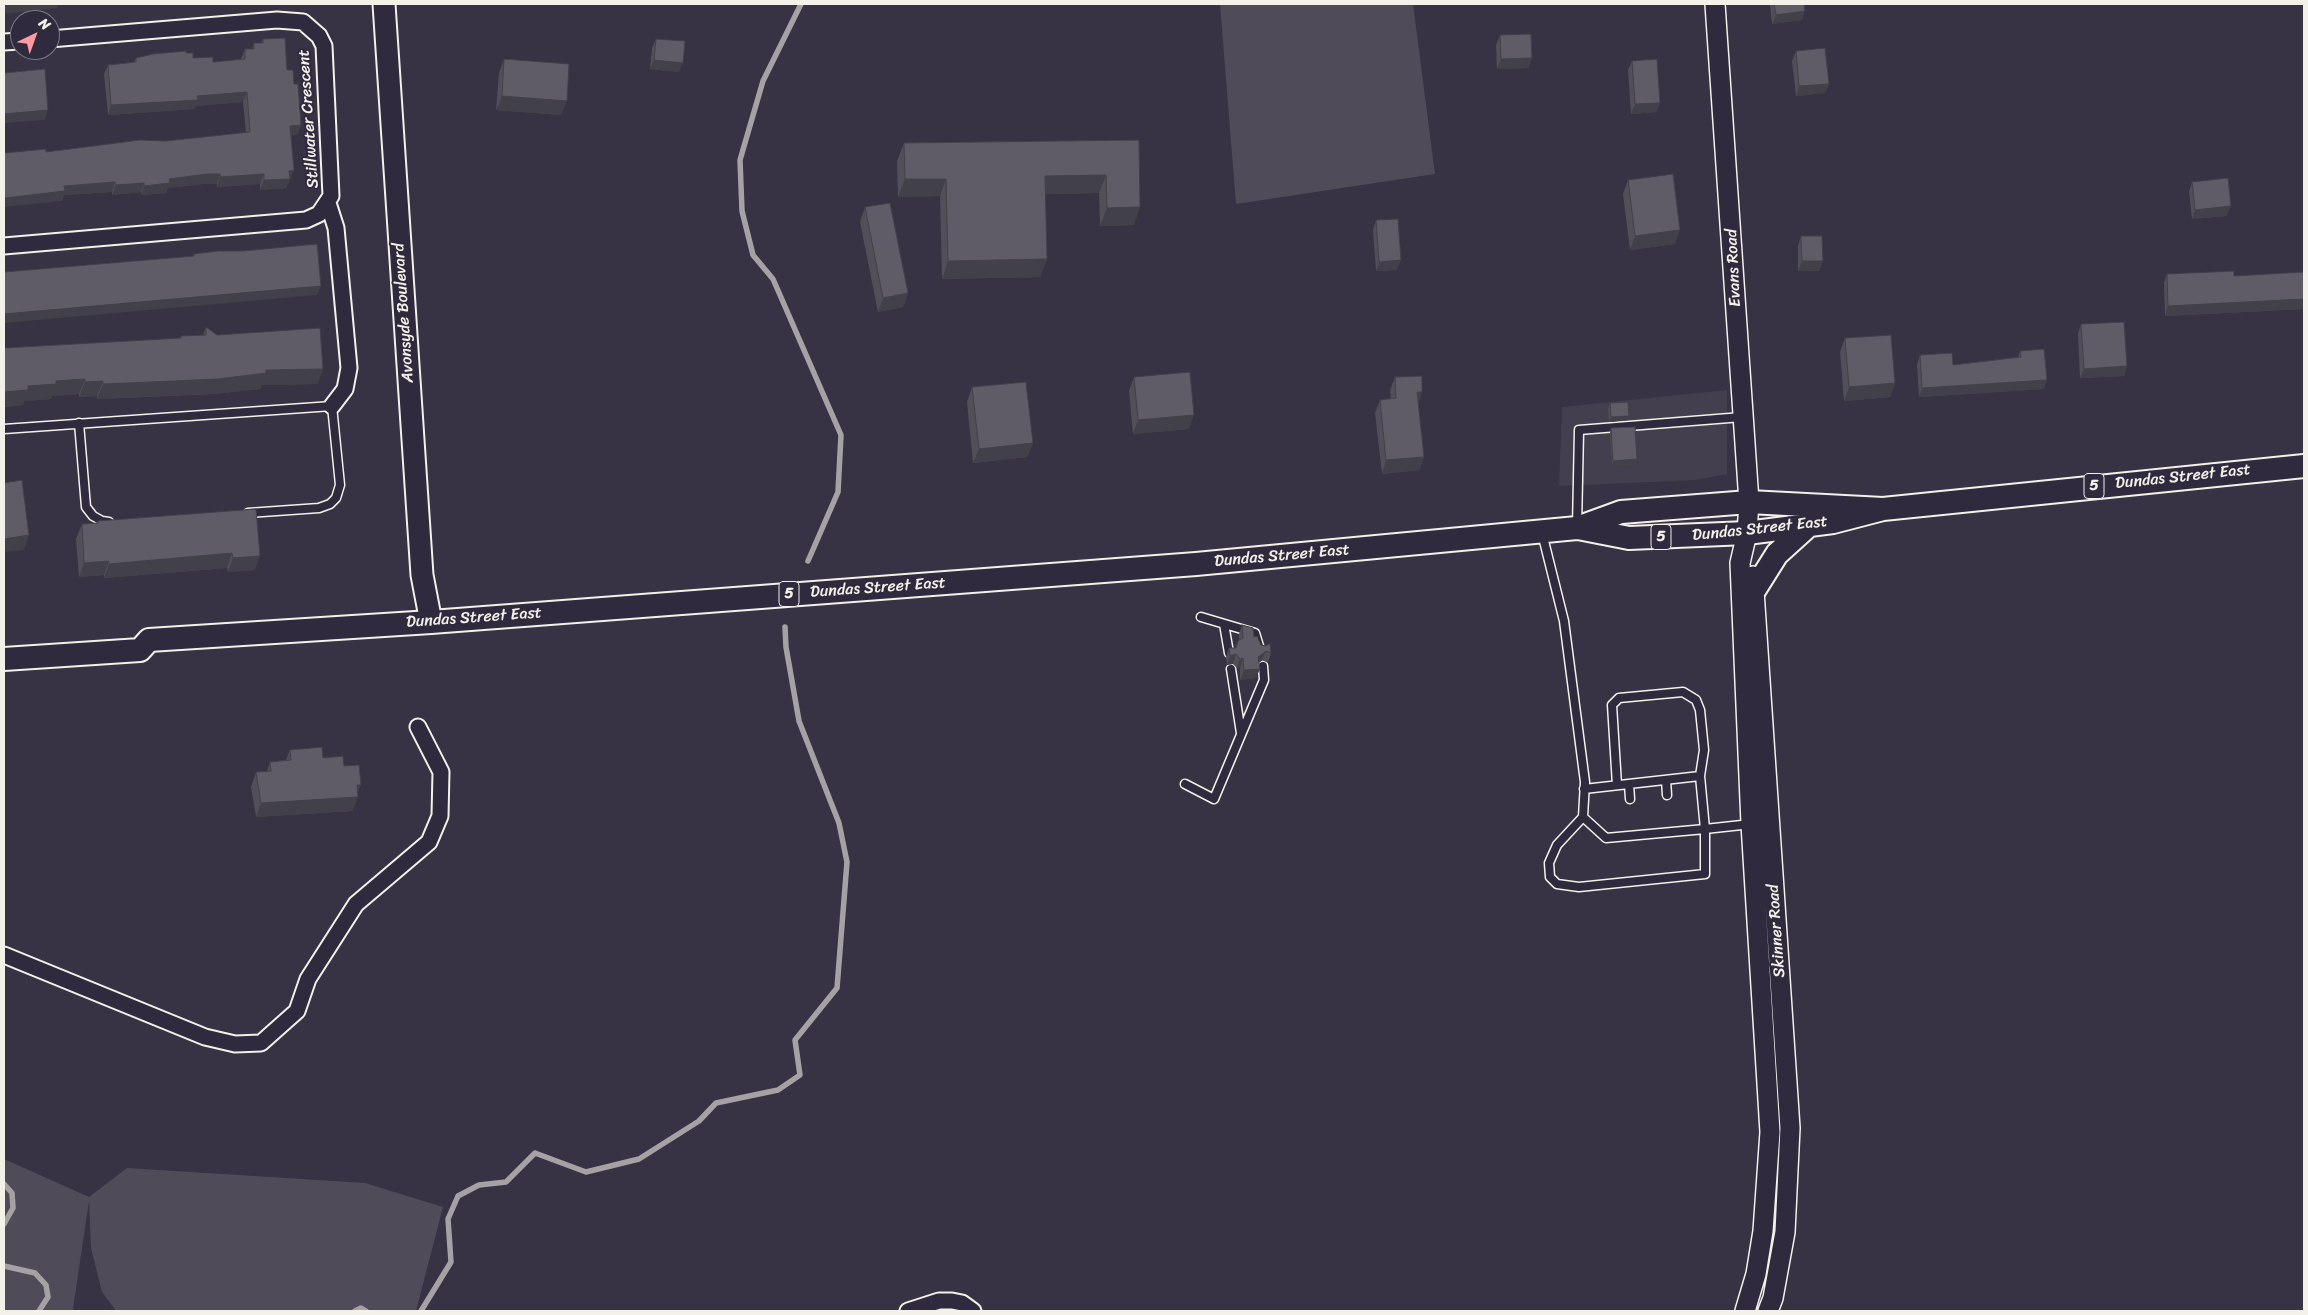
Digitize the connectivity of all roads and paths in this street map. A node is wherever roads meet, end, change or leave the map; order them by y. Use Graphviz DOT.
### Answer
graph roads {
  1 [pos="384,4"];
  2 [pos="1715,4"];
  3 [pos="60,38"];
  4 [pos="328,203"];
  5 [pos="4,246"];
  6 [pos="332,406"];
  7 [pos="1742,416"];
  8 [pos="79,423"];
  9 [pos="4,429"];
  10 [pos="2304,466"];
  11 [pos="1749,502"];
  12 [pos="1883,509"];
  13 [pos="241,513"];
  14 [pos="114,522"];
  15 [pos="1809,525"];
  16 [pos="1576,528"];
  17 [pos="1542,531"];
  18 [pos="1746,542"];
  19 [pos="1755,589"];
  20 [pos="1201,617"];
  21 [pos="430,622"];
  22 [pos="1224,624"];
  23 [pos="1261,650"];
  24 [pos="1229,653"];
  25 [pos="4,659"];
  26 [pos="1263,666"];
  27 [pos="1232,669"];
  28 [pos="418,727"];
  29 [pos="1242,735"];
  30 [pos="1700,776"];
  31 [pos="1666,780"];
  32 [pos="1185,784"];
  33 [pos="1629,784"];
  34 [pos="1617,785"];
  35 [pos="1584,789"];
  36 [pos="1667,795"];
  37 [pos="1630,798"];
  38 [pos="1583,817"];
  39 [pos="1751,824"];
  40 [pos="1632,826"];
  41 [pos="1704,829"];
  42 [pos="1632,836"];
  43 [pos="4,955"];
  44 [pos="908,1311"];
  45 [pos="973,1311"];
  46 [pos="1746,1311"];
  47 [pos="1768,1311"];
  1 -- 21 [label="main road, Avonsyde Boulevard"];
  2 -- 7 [label="street, Evans Road"];
  3 -- 4 [label="street, Stillwater Crescent"];
  4 -- 5 [label="street, Stillwater Crescent"];
  4 -- 6 [label="street"];
  6 -- 8 [label="lane"];
  6 -- 13 [label="lane"];
  7 -- 11 [label="street, Evans Road"];
  7 -- 16 [label="lane"];
  8 -- 9 [label="lane"];
  8 -- 14 [label="lane"];
  10 -- 12 [label="main road, Dundas Street East / 5"];
  11 -- 12 [label="main road, Dundas Street East"];
  11 -- 16 [label="main road, Dundas Street East"];
  11 -- 18 [label="street, Evans Road"];
  12 -- 15 [label="main road, Dundas Street East / 5"];
  15 -- 18 [label="main road, Dundas Street East / 5"];
  15 -- 19 [label="main road"];
  16 -- 17 [label="main road, Dundas Street East / 5"];
  16 -- 18 [label="main road, Dundas Street East / 5"];
  17 -- 21 [label="main road, Dundas Street East / 5"];
  17 -- 35 [label="lane"];
  18 -- 19 [label="street, Skinner Road"];
  18 -- 39 [label="street, Skinner Road"];
  19 -- 47 [label="street, Skinner Road"];
  20 -- 22 [label="lane"];
  21 -- 25 [label="main road, Dundas Street East / 5"];
  22 -- 23 [label="lane"];
  22 -- 24 [label="lane"];
  26 -- 29 [label="lane"];
  27 -- 29 [label="lane"];
  28 -- 43 [label="street"];
  29 -- 32 [label="lane"];
  30 -- 31 [label="lane"];
  30 -- 34 [label="lane"];
  30 -- 41 [label="lane"];
  31 -- 33 [label="lane"];
  31 -- 36 [label="lane"];
  33 -- 34 [label="lane"];
  33 -- 37 [label="lane"];
  34 -- 35 [label="lane"];
  35 -- 38 [label="lane"];
  38 -- 41 [label="lane"];
  38 -- 42 [label="lane"];
  39 -- 41 [label="lane"];
  39 -- 46 [label="street, Skinner Road"];
  40 -- 42 [label="lane"];
  41 -- 42 [label="lane"];
  44 -- 45 [label="street"];
}
